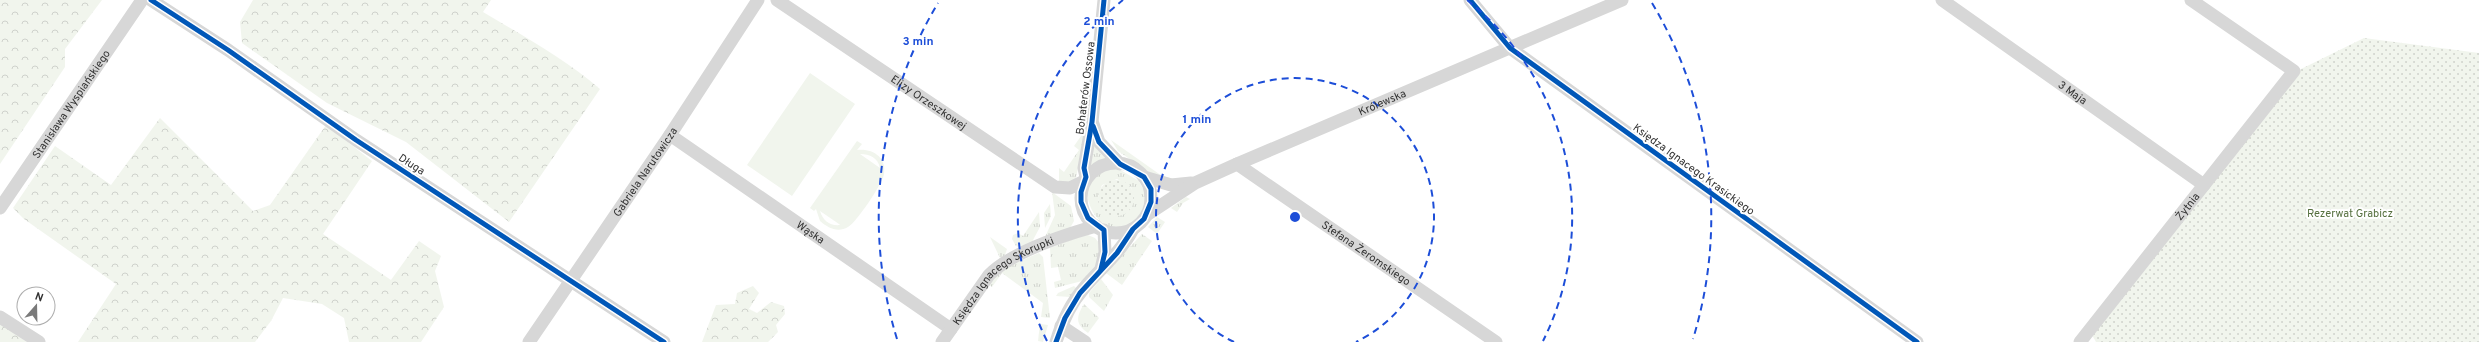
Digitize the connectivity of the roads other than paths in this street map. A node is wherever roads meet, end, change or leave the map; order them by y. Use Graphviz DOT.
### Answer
graph roads {
  1 [pos="142,0"];
  2 [pos="150,0"];
  3 [pos="758,0"];
  4 [pos="777,0"];
  5 [pos="1104,0"];
  6 [pos="1470,0"];
  7 [pos="1622,0"];
  8 [pos="1942,0"];
  9 [pos="2191,0"];
  10 [pos="1510,48"];
  11 [pos="1092,122"];
  12 [pos="670,135"];
  13 [pos="1120,164"];
  14 [pos="1237,164"];
  15 [pos="1144,177"];
  16 [pos="1085,179"];
  17 [pos="1195,183"];
  18 [pos="2204,185"];
  19 [pos="0,208"];
  20 [pos="1084,211"];
  21 [pos="1148,214"];
  22 [pos="1100,228"];
  23 [pos="1133,229"];
  24 [pos="1075,232"];
  25 [pos="1101,269"];
  26 [pos="571,280"];
  27 [pos="0,317"];
  28 [pos="1061,326"];
  29 [pos="950,329"];
  30 [pos="39,342"];
  31 [pos="529,342"];
  32 [pos="664,342"];
  33 [pos="942,342"];
  34 [pos="1056,342"];
  35 [pos="1085,342"];
  36 [pos="1496,342"];
  37 [pos="1917,342"];
  38 [pos="2080,342"];
  1 -- 19 [label="street, Stanisława Wyspiańskiego"];
  2 -- 26 [label="street, Długa"];
  3 -- 12 [label="street, Gabriela Narutowicza"];
  4 -- 16 [label="street, Elizy Orzeszkowej"];
  5 -- 11 [label="street, Bohaterów Ossowa"];
  6 -- 10 [label="street, Księdza Ignacego Krasickiego"];
  7 -- 10 [label="street, Królewska"];
  8 -- 18 [label="street, 3 Maja"];
  9 -- 18 [label="street, Żytnia"];
  10 -- 14 [label="street, Królewska"];
  10 -- 37 [label="street, Księdza Ignacego Krasickiego"];
  11 -- 13 [label="street"];
  11 -- 16 [label="street, Bohaterów Ossowa"];
  12 -- 26 [label="street, Gabriela Narutowicza"];
  12 -- 29 [label="street, Wąska"];
  13 -- 15 [label="street"];
  13 -- 16 [label="street"];
  14 -- 17 [label="street, Królewska"];
  14 -- 36 [label="street, Stefana Żeromskiego"];
  15 -- 17 [label="street"];
  15 -- 21 [label="street"];
  16 -- 20 [label="street"];
  17 -- 21 [label="street, Królewska"];
  18 -- 38 [label="street, Żytnia"];
  20 -- 22 [label="street"];
  20 -- 24 [label="street"];
  21 -- 23 [label="street"];
  22 -- 23 [label="street"];
  22 -- 24 [label="street, Księdza Ignacego Skorupki"];
  22 -- 25 [label="street"];
  23 -- 25 [label="street"];
  24 -- 29 [label="street, Księdza Ignacego Skorupki"];
  25 -- 28 [label="street"];
  26 -- 31 [label="street, Gabriela Narutowicza"];
  26 -- 32 [label="street, Długa"];
  27 -- 30 [label="street"];
  28 -- 34 [label="street"];
  28 -- 35 [label="street"];
  29 -- 33 [label="street, Księdza Ignacego Skorupki"];
}
